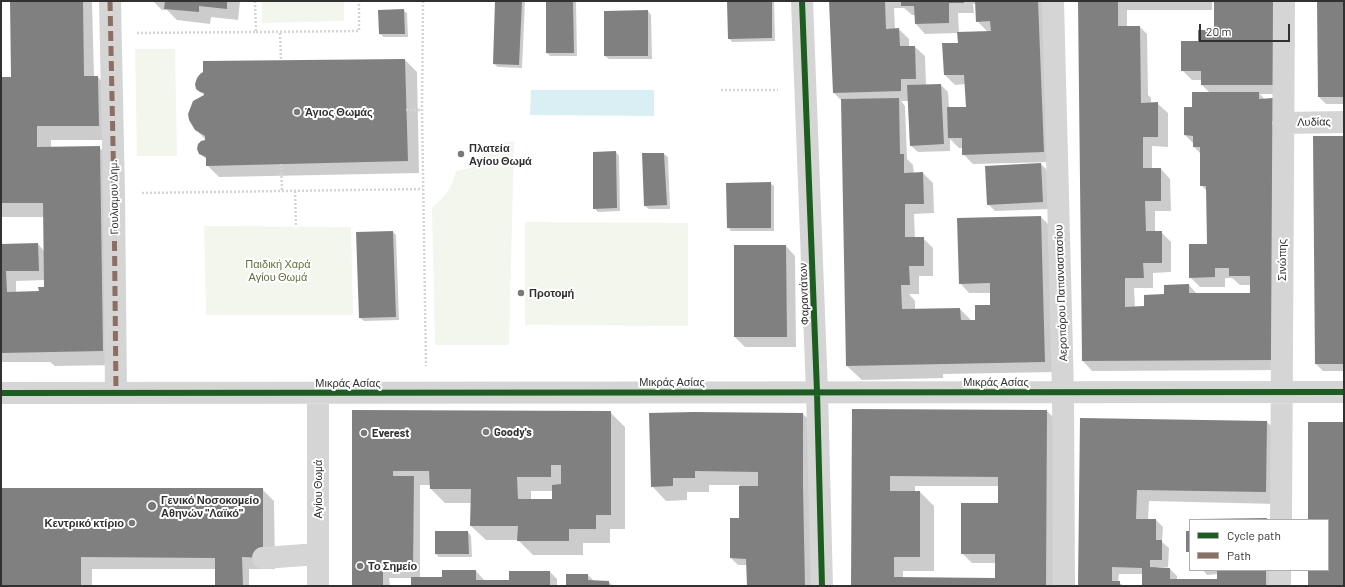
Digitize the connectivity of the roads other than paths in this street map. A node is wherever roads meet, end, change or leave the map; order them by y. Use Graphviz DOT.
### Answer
graph roads {
  1 [pos="110,1"];
  2 [pos="802,1"];
  3 [pos="1053,1"];
  4 [pos="1284,1"];
  5 [pos="1344,122"];
  6 [pos="1283,123"];
  7 [pos="817,392"];
  8 [pos="1063,392"];
  9 [pos="1282,392"];
  10 [pos="1344,392"];
  11 [pos="1,393"];
  12 [pos="116,393"];
  13 [pos="318,393"];
  14 [pos="1281,519"];
  15 [pos="318,554"];
  16 [pos="263,558"];
  17 [pos="1280,571"];
  18 [pos="318,586"];
  19 [pos="822,586"];
  20 [pos="1064,586"];
  21 [pos="1280,586"];
  1 -- 12 [label="street, Γουλιαμου Δημ."];
  2 -- 7 [label="street, Φαραντάτων"];
  3 -- 8 [label="street, Αεροπόρου Παπαναστασίου"];
  4 -- 6 [label="street, Σινώπης"];
  5 -- 6 [label="street, Λυδίας"];
  6 -- 9 [label="street, Σινώπης"];
  7 -- 8 [label="street, Μικράς Ασίας"];
  7 -- 13 [label="street, Μικράς Ασίας"];
  7 -- 19 [label="street, Φαραντάτων"];
  8 -- 9 [label="street, Μικράς Ασίας"];
  8 -- 20 [label="street, Αεροπόρου Παπαναστασίου"];
  9 -- 10 [label="street, Μικράς Ασίας"];
  9 -- 14 [label="street, Σινώπης"];
  11 -- 12 [label="street, Μικράς Ασίας"];
  12 -- 13 [label="street, Μικράς Ασίας"];
  13 -- 15 [label="street, Αγίου Θωμά"];
  15 -- 16 [label="street"];
  15 -- 18 [label="street, Αγίου Θωμά"];
  17 -- 21 [label="street"];
}
